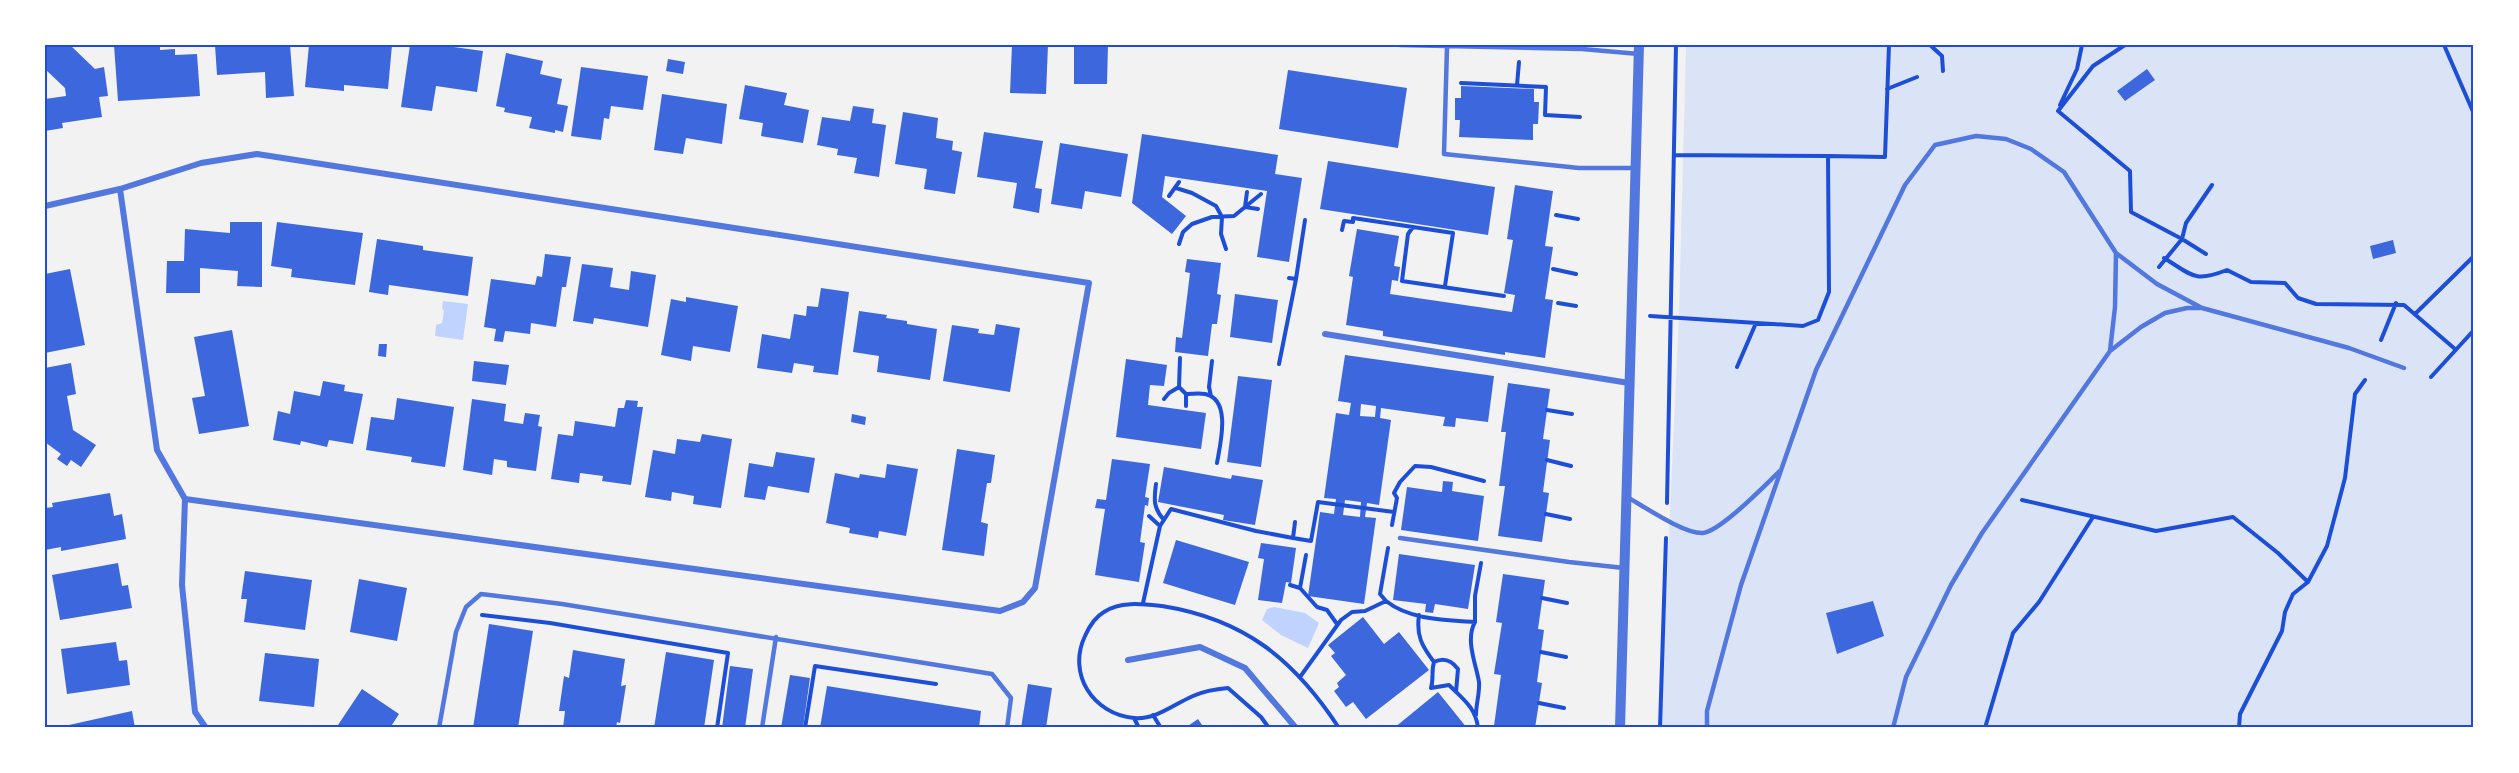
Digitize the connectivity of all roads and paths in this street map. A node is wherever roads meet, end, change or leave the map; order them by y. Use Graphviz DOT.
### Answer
graph roads {
  1 [pos="1400,45"];
  2 [pos="1676,45"];
  3 [pos="1889,45"];
  4 [pos="1930,45"];
  5 [pos="2082,45"];
  6 [pos="2125,45"];
  7 [pos="2444,45"];
  8 [pos="1447,47"];
  9 [pos="1520,49"];
  10 [pos="1639,50"];
  11 [pos="1943,71"];
  12 [pos="1917,77"];
  13 [pos="1446,82"];
  14 [pos="1517,85"];
  15 [pos="1887,89"];
  16 [pos="2058,111"];
  17 [pos="2474,114"];
  18 [pos="1580,117"];
  19 [pos="1674,155"];
  20 [pos="1828,156"];
  21 [pos="1636,168"];
  22 [pos="1179,182"];
  23 [pos="2212,185"];
  24 [pos="1176,188"];
  25 [pos="120,189"];
  26 [pos="1247,192"];
  27 [pos="1261,194"];
  28 [pos="1170,196"];
  29 [pos="45,206"];
  30 [pos="1245,207"];
  31 [pos="1258,209"];
  32 [pos="1556,215"];
  33 [pos="1221,217"];
  34 [pos="1578,219"];
  35 [pos="1305,220"];
  36 [pos="1413,227"];
  37 [pos="1342,230"];
  38 [pos="2182,239"];
  39 [pos="1179,244"];
  40 [pos="1226,249"];
  41 [pos="2116,253"];
  42 [pos="2206,254"];
  43 [pos="2474,256"];
  44 [pos="2164,258"];
  45 [pos="1553,269"];
  46 [pos="2156,270"];
  47 [pos="1576,274"];
  48 [pos="1289,278"];
  49 [pos="1296,279"];
  50 [pos="1445,286"];
  51 [pos="1504,296"];
  52 [pos="1558,303"];
  53 [pos="2396,303"];
  54 [pos="1576,306"];
  55 [pos="2202,308"];
  56 [pos="1632,314"];
  57 [pos="2415,314"];
  58 [pos="1671,317"];
  59 [pos="1756,323"];
  60 [pos="2474,330"];
  61 [pos="1325,334"];
  62 [pos="2381,340"];
  63 [pos="2455,349"];
  64 [pos="2110,351"];
  65 [pos="1180,358"];
  66 [pos="1212,361"];
  67 [pos="1279,364"];
  68 [pos="1737,367"];
  69 [pos="2404,368"];
  70 [pos="2431,377"];
  71 [pos="2365,380"];
  72 [pos="1629,383"];
  73 [pos="1179,387"];
  74 [pos="1186,394"];
  75 [pos="1212,397"];
  76 [pos="1164,399"];
  77 [pos="1186,406"];
  78 [pos="1547,410"];
  79 [pos="1572,414"];
  80 [pos="1547,460"];
  81 [pos="1217,463"];
  82 [pos="1571,466"];
  83 [pos="1782,470"];
  84 [pos="1485,481"];
  85 [pos="1156,484"];
  86 [pos="2007,496"];
  87 [pos="1627,497"];
  88 [pos="185,499"];
  89 [pos="1394,512"];
  90 [pos="1546,514"];
  91 [pos="1149,516"];
  92 [pos="2093,517"];
  93 [pos="1569,519"];
  94 [pos="1667,519"];
  95 [pos="1164,520"];
  96 [pos="1295,522"];
  97 [pos="1160,526"];
  98 [pos="1391,530"];
  99 [pos="1293,537"];
  100 [pos="1390,538"];
  101 [pos="1400,538"];
  102 [pos="1306,555"];
  103 [pos="1492,564"];
  104 [pos="1624,568"];
  105 [pos="2308,582"];
  106 [pos="1290,585"];
  107 [pos="1300,588"];
  108 [pos="1542,598"];
  109 [pos="1386,601"];
  110 [pos="1143,603"];
  111 [pos="1567,603"];
  112 [pos="1419,615"];
  113 [pos="474,618"];
  114 [pos="1475,622"];
  115 [pos="1337,624"];
  116 [pos="776,637"];
  117 [pos="1541,652"];
  118 [pos="1566,657"];
  119 [pos="1128,660"];
  120 [pos="1434,662"];
  121 [pos="1300,678"];
  122 [pos="939,684"];
  123 [pos="1456,692"];
  124 [pos="1539,703"];
  125 [pos="1564,708"];
  126 [pos="1154,715"];
  127 [pos="1476,715"];
  128 [pos="1134,718"];
  129 [pos="206,728"];
  130 [pos="439,728"];
  131 [pos="717,728"];
  132 [pos="762,728"];
  133 [pos="805,728"];
  134 [pos="1007,728"];
  135 [pos="1139,728"];
  136 [pos="1161,728"];
  137 [pos="1269,728"];
  138 [pos="1296,728"];
  139 [pos="1339,728"];
  140 [pos="1478,728"];
  141 [pos="1620,728"];
  142 [pos="1660,728"];
  143 [pos="1707,728"];
  144 [pos="1893,728"];
  145 [pos="1985,728"];
  146 [pos="2240,728"];
  1 -- 8 [label="lane"];
  2 -- 19 [label="path"];
  3 -- 15 [label="path"];
  4 -- 11 [label="path"];
  5 -- 16 [label="path"];
  6 -- 16 [label="path"];
  7 -- 17 [label="path"];
  8 -- 9 [label="lane"];
  8 -- 13 [label="lane"];
  9 -- 10 [label="lane"];
  9 -- 14 [label="path"];
  10 -- 21 [label="street"];
  12 -- 15 [label="path"];
  13 -- 14 [label="path"];
  13 -- 21 [label="lane"];
  14 -- 18 [label="path"];
  15 -- 20 [label="path"];
  16 -- 38 [label="path"];
  19 -- 20 [label="path"];
  19 -- 58 [label="path"];
  20 -- 59 [label="path"];
  21 -- 56 [label="street"];
  22 -- 24 [label="path"];
  23 -- 38 [label="path"];
  24 -- 28 [label="path"];
  24 -- 33 [label="path"];
  25 -- 29 [label="street"];
  25 -- 88 [label="street"];
  25 -- 88 [label="street"];
  26 -- 30 [label="path"];
  27 -- 30 [label="path"];
  30 -- 31 [label="path"];
  30 -- 33 [label="path"];
  32 -- 34 [label="path"];
  33 -- 39 [label="path"];
  33 -- 40 [label="path"];
  35 -- 49 [label="path"];
  36 -- 37 [label="path"];
  36 -- 50 [label="path"];
  36 -- 50 [label="path"];
  38 -- 42 [label="path"];
  38 -- 44 [label="path"];
  41 -- 55 [label="lane"];
  41 -- 64 [label="lane"];
  41 -- 83 [label="lane"];
  43 -- 57 [label="path"];
  44 -- 46 [label="path"];
  44 -- 53 [label="path"];
  45 -- 47 [label="path"];
  48 -- 49 [label="path"];
  49 -- 67 [label="path"];
  50 -- 51 [label="path"];
  52 -- 54 [label="path"];
  53 -- 57 [label="path"];
  53 -- 62 [label="path"];
  55 -- 64 [label="lane"];
  55 -- 69 [label="lane"];
  56 -- 58 [label="path"];
  56 -- 72 [label="street"];
  57 -- 63 [label="path"];
  58 -- 59 [label="path"];
  58 -- 94 [label="path"];
  59 -- 68 [label="path"];
  60 -- 63 [label="path"];
  61 -- 72 [label="street"];
  63 -- 70 [label="path"];
  64 -- 86 [label="lane"];
  65 -- 73 [label="path"];
  66 -- 75 [label="path"];
  71 -- 105 [label="path"];
  72 -- 87 [label="street"];
  73 -- 74 [label="path"];
  73 -- 76 [label="path"];
  74 -- 75 [label="path"];
  74 -- 77 [label="path"];
  75 -- 81 [label="path"];
  78 -- 79 [label="path"];
  80 -- 82 [label="path"];
  83 -- 94 [label="lane"];
  83 -- 143 [label="lane"];
  84 -- 89 [label="path"];
  85 -- 95 [label="path"];
  86 -- 92 [label="path"];
  86 -- 144 [label="lane"];
  87 -- 94 [label="lane"];
  87 -- 104 [label="street"];
  88 -- 129 [label="street"];
  89 -- 98 [label="path"];
  89 -- 99 [label="path"];
  90 -- 93 [label="path"];
  91 -- 97 [label="path"];
  92 -- 105 [label="path"];
  92 -- 145 [label="path"];
  94 -- 142 [label="path"];
  95 -- 97 [label="path"];
  95 -- 99 [label="path"];
  96 -- 99 [label="path"];
  97 -- 110 [label="path"];
  100 -- 109 [label="path"];
  101 -- 104 [label="lane"];
  102 -- 107 [label="path"];
  103 -- 114 [label="path"];
  104 -- 141 [label="street"];
  105 -- 146 [label="path"];
  106 -- 107 [label="path"];
  107 -- 115 [label="path"];
  108 -- 111 [label="path"];
  109 -- 112 [label="path"];
  109 -- 115 [label="path"];
  110 -- 121 [label="path"];
  110 -- 128 [label="path"];
  112 -- 114 [label="path"];
  112 -- 120 [label="path"];
  113 -- 131 [label="path"];
  114 -- 127 [label="path"];
  115 -- 121 [label="path"];
  116 -- 130 [label="lane"];
  116 -- 132 [label="lane"];
  116 -- 134 [label="lane"];
  117 -- 118 [label="path"];
  119 -- 138 [label="street"];
  120 -- 123 [label="path"];
  120 -- 123 [label="path"];
  121 -- 139 [label="path"];
  122 -- 133 [label="path"];
  123 -- 127 [label="path"];
  124 -- 125 [label="path"];
  126 -- 128 [label="path"];
  126 -- 136 [label="path"];
  126 -- 137 [label="path"];
  127 -- 140 [label="path"];
  128 -- 135 [label="path"];
}
